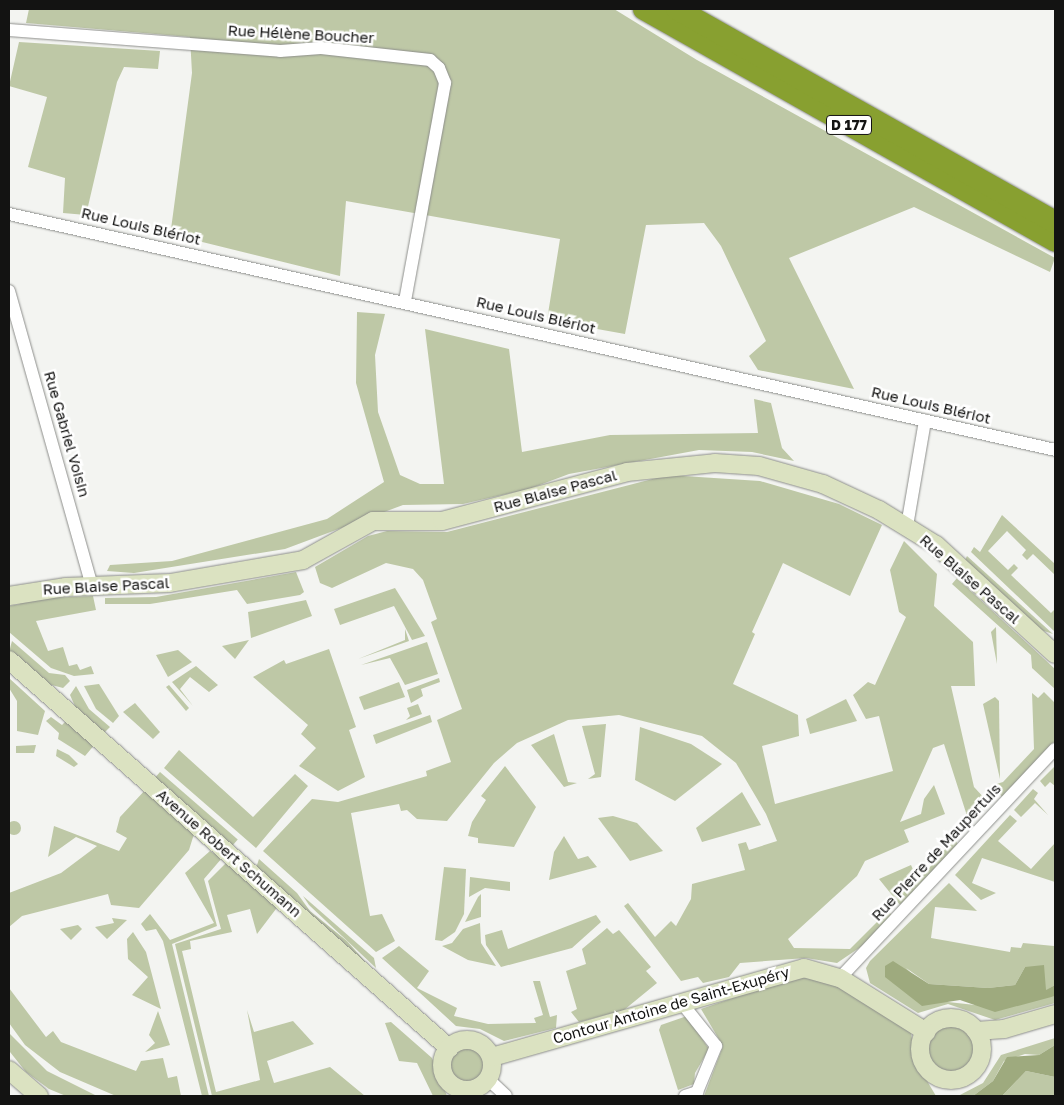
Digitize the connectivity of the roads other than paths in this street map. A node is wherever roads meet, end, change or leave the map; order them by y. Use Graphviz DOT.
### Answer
graph roads {
  1 [pos="644,9"];
  2 [pos="677,9"];
  3 [pos="9,30"];
  4 [pos="9,214"];
  5 [pos="1055,222"];
  6 [pos="1055,241"];
  7 [pos="9,291"];
  8 [pos="405,302"];
  9 [pos="926,421"];
  10 [pos="1055,450"];
  11 [pos="907,526"];
  12 [pos="92,586"];
  13 [pos="9,596"];
  14 [pos="1054,649"];
  15 [pos="9,660"];
  16 [pos="1055,749"];
  17 [pos="840,978"];
  18 [pos="685,1007"];
  19 [pos="1055,1014"];
  20 [pos="1055,1026"];
  21 [pos="976,1031"];
  22 [pos="926,1032"];
  23 [pos="448,1048"];
  24 [pos="982,1054"];
  25 [pos="492,1057"];
  26 [pos="9,1070"];
  27 [pos="489,1080"];
  28 [pos="943,1088"];
  29 [pos="461,1093"];
  30 [pos="691,1094"];
  31 [pos="39,1096"];
  32 [pos="506,1096"];
  1 -- 6 [label="highway, D 177"];
  2 -- 5 [label="highway, D 177"];
  3 -- 8 [label="street, Rue Hélène Boucher"];
  4 -- 8 [label="street, Rue Louis Blériot"];
  7 -- 12 [label="street, Rue Gabriel Voisin"];
  8 -- 9 [label="street, Rue Louis Blériot"];
  9 -- 10 [label="street, Rue Louis Blériot"];
  9 -- 11 [label="street"];
  11 -- 12 [label="street, Rue Blaise Pascal"];
  11 -- 14 [label="street, Rue Blaise Pascal"];
  12 -- 13 [label="street, Rue Blaise Pascal"];
  15 -- 23 [label="street, Avenue Robert Schumann"];
  16 -- 17 [label="street, Rue Pierre de Maupertuis"];
  17 -- 22 [label="street, Contour Antoine de Saint-Exupéry"];
  17 -- 25 [label="street, Contour Antoine de Saint-Exupéry"];
  18 -- 30 [label="street"];
  19 -- 21 [label="street"];
  20 -- 24 [label="street"];
  21 -- 22 [label="street"];
  21 -- 24 [label="street"];
  22 -- 28 [label="street"];
  23 -- 25 [label="street"];
  23 -- 29 [label="street"];
  24 -- 28 [label="street"];
  25 -- 27 [label="street"];
  26 -- 31 [label="street"];
  27 -- 29 [label="street"];
  27 -- 32 [label="street"];
}
